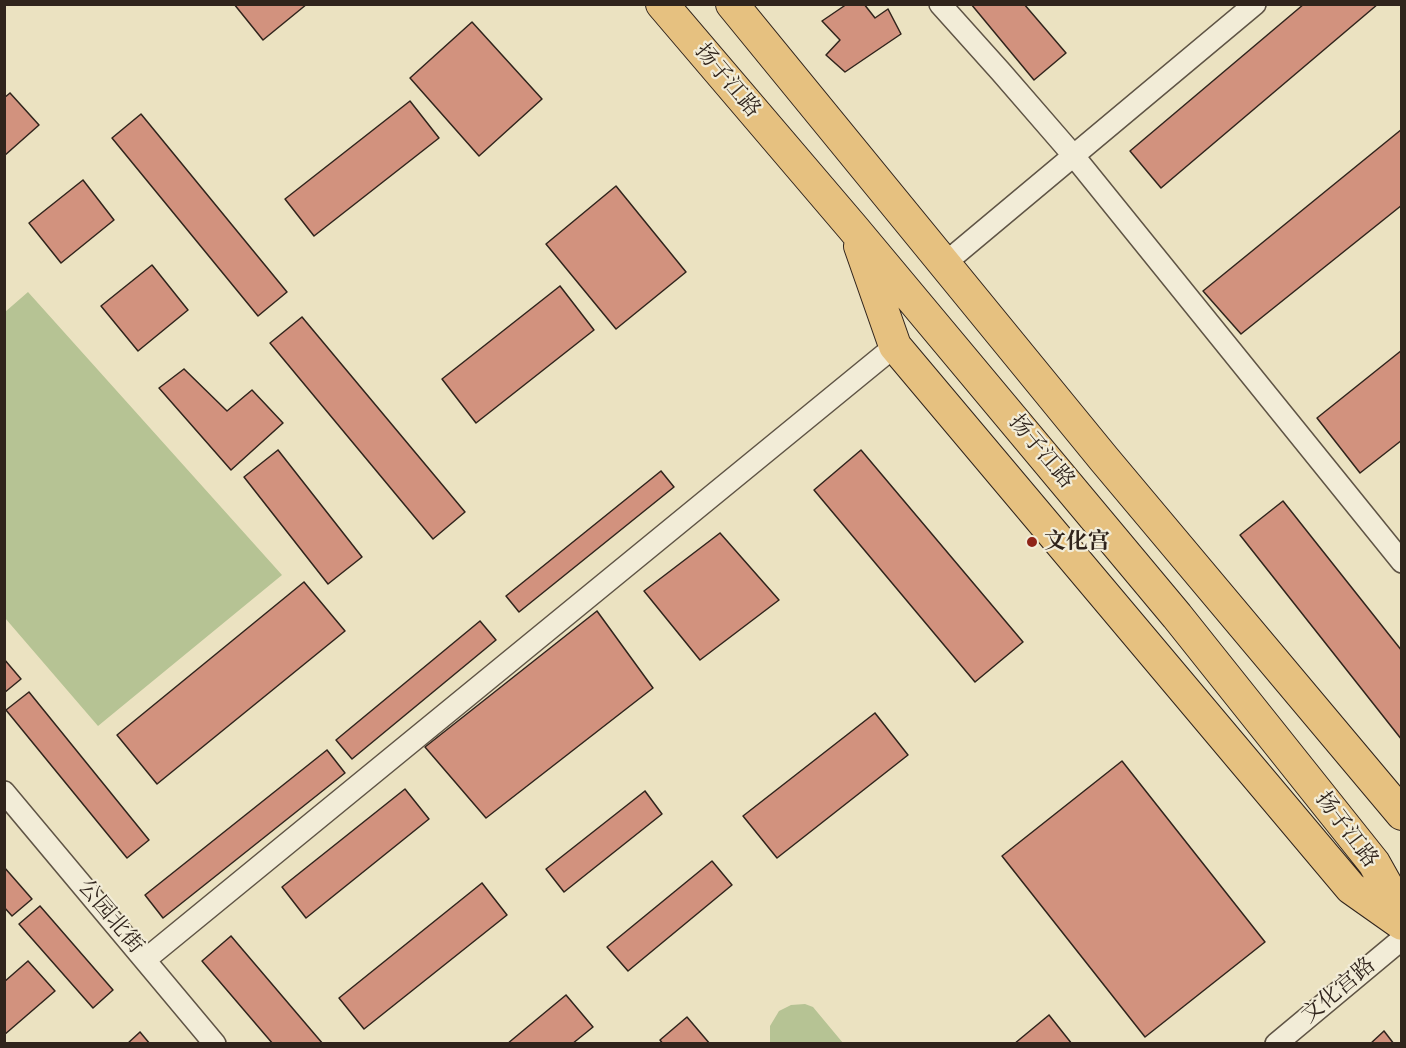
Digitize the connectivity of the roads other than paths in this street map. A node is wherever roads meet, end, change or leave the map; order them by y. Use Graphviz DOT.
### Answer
graph roads {
  1 [pos="662,4"];
  2 [pos="732,4"];
  3 [pos="940,4"];
  4 [pos="1255,4"];
  5 [pos="1073,155"];
  6 [pos="853,228"];
  7 [pos="944,264"];
  8 [pos="895,346"];
  9 [pos="1401,562"];
  10 [pos="4,792"];
  11 [pos="1401,814"];
  12 [pos="1401,913"];
  13 [pos="1401,924"];
  14 [pos="1401,939"];
  15 [pos="146,959"];
  16 [pos="215,1044"];
  17 [pos="1276,1044"];
  1 -- 6 [label="main road, 扬子江路"];
  2 -- 7 [label="main road, 扬子江路"];
  3 -- 5 [label="street"];
  4 -- 5 [label="street"];
  5 -- 7 [label="street"];
  5 -- 9 [label="street"];
  6 -- 8 [label="main road"];
  6 -- 12 [label="main road, 扬子江路"];
  7 -- 11 [label="main road, 扬子江路"];
  8 -- 13 [label="main road"];
  8 -- 15 [label="street"];
  10 -- 15 [label="street, 公园北街"];
  14 -- 17 [label="street, 文化宫路"];
  15 -- 16 [label="street, 公园北街"];
}
